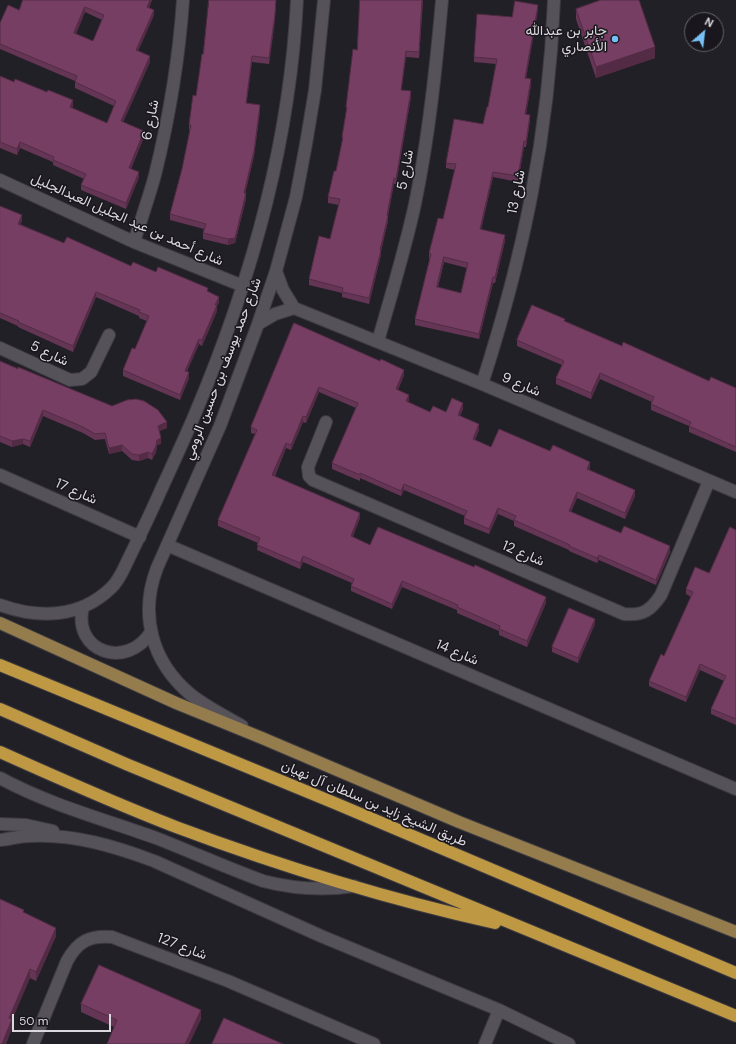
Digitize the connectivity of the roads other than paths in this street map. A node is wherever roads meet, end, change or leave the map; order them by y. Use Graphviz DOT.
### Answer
graph roads {
  1 [pos="183,0"];
  2 [pos="297,0"];
  3 [pos="324,0"];
  4 [pos="442,0"];
  5 [pos="554,0"];
  6 [pos="0,180"];
  7 [pos="134,242"];
  8 [pos="276,271"];
  9 [pos="243,286"];
  10 [pos="294,308"];
  11 [pos="258,324"];
  12 [pos="109,335"];
  13 [pos="378,341"];
  14 [pos="0,348"];
  15 [pos="482,384"];
  16 [pos="326,422"];
  17 [pos="0,474"];
  18 [pos="709,481"];
  19 [pos="736,492"];
  20 [pos="140,537"];
  21 [pos="167,545"];
  22 [pos="0,605"];
  23 [pos="83,607"];
  24 [pos="0,623"];
  25 [pos="151,632"];
  26 [pos="0,660"];
  27 [pos="0,665"];
  28 [pos="23,675"];
  29 [pos="0,709"];
  30 [pos="262,738"];
  31 [pos="0,752"];
  32 [pos="0,778"];
  33 [pos="736,790"];
  34 [pos="0,824"];
  35 [pos="71,837"];
  36 [pos="0,840"];
  37 [pos="354,886"];
  38 [pos="528,930"];
  39 [pos="736,932"];
  40 [pos="736,973"];
  41 [pos="499,1010"];
  42 [pos="736,1016"];
  43 [pos="33,1044"];
  44 [pos="374,1044"];
  45 [pos="485,1044"];
  46 [pos="569,1044"];
  1 -- 7 [label="street, شارع 6"];
  2 -- 9 [label="street, شارع حمد يوسف بن حسين الرومي"];
  3 -- 8 [label="street, شارع حمد يوسف بن حسين الرومي"];
  4 -- 13 [label="street, شارع 5"];
  5 -- 15 [label="street, شارع 13"];
  6 -- 7 [label="street, شارع أحمد بن عبد الجليل العبدالجليل"];
  7 -- 9 [label="street, شارع أحمد بن عبد الجليل العبدالجليل"];
  8 -- 10 [label="street"];
  8 -- 11 [label="street, شارع حمد يوسف بن حسين الرومي"];
  9 -- 20 [label="street, شارع حمد يوسف بن حسين الرومي"];
  10 -- 11 [label="street"];
  10 -- 13 [label="street, شارع 9"];
  11 -- 21 [label="street, شارع حمد يوسف بن حسين الرومي"];
  12 -- 14 [label="street, شارع 5"];
  13 -- 15 [label="street, شارع 9"];
  15 -- 18 [label="street, شارع 9"];
  16 -- 18 [label="street, شارع 12"];
  17 -- 20 [label="street, شارع 17"];
  18 -- 19 [label="street, شارع 9"];
  20 -- 23 [label="street, شارع حمد يوسف بن حسين الرومي"];
  21 -- 25 [label="street, شارع حمد يوسف بن حسين الرومي"];
  21 -- 33 [label="street, شارع 14"];
  22 -- 23 [label="street, شارع حمد يوسف بن حسين الرومي"];
  23 -- 25 [label="street"];
  24 -- 30 [label="main road"];
  25 -- 30 [label="street, شارع حمد يوسف بن حسين الرومي"];
  26 -- 28 [label="highway"];
  27 -- 28 [label="highway, طريق الشيخ زايد بن سلطان آل نهيان"];
  28 -- 40 [label="highway, طريق الشيخ زايد بن سلطان آل نهيان"];
  29 -- 38 [label="highway"];
  30 -- 39 [label="main road"];
  31 -- 37 [label="highway"];
  32 -- 37 [label="street"];
  34 -- 35 [label="street"];
  35 -- 36 [label="street"];
  35 -- 41 [label="street"];
  37 -- 38 [label="highway"];
  38 -- 42 [label="highway"];
  41 -- 45 [label="street"];
  41 -- 46 [label="street"];
  43 -- 44 [label="street, شارع 127"];
}
